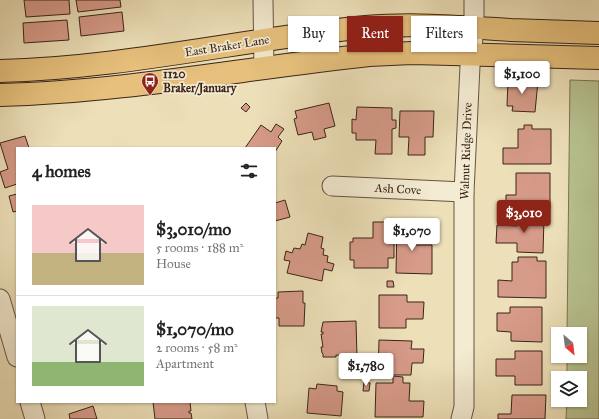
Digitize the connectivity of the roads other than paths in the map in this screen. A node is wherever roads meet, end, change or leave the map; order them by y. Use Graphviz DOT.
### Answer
graph roads {
  1 [pos="263,0"];
  2 [pos="474,0"];
  3 [pos="474,16"];
  4 [pos="411,25"];
  5 [pos="477,27"];
  6 [pos="599,33"];
  7 [pos="263,40"];
  8 [pos="471,54"];
  9 [pos="599,58"];
  10 [pos="264,68"];
  11 [pos="0,71"];
  12 [pos="0,96"];
  13 [pos="332,186"];
  14 [pos="464,192"];
  15 [pos="0,299"];
  16 [pos="16,354"];
  17 [pos="30,403"];
  18 [pos="255,403"];
  19 [pos="35,419"];
  20 [pos="258,419"];
  21 [pos="461,419"];
  1 -- 7 [label="street"];
  2 -- 3 [label="street, Walnut Ridge Drive"];
  4 -- 7 [label="main road, East Braker Lane"];
  5 -- 6 [label="main road, East Braker Lane"];
  7 -- 10 [label="street"];
  7 -- 11 [label="main road, East Braker Lane"];
  8 -- 9 [label="main road"];
  8 -- 10 [label="main road"];
  8 -- 14 [label="street, Walnut Ridge Drive"];
  10 -- 12 [label="main road"];
  13 -- 14 [label="street, Ash Cove"];
  14 -- 21 [label="street, Walnut Ridge Drive"];
  15 -- 16 [label="street"];
  17 -- 19 [label="street"];
  18 -- 20 [label="street"];
}
